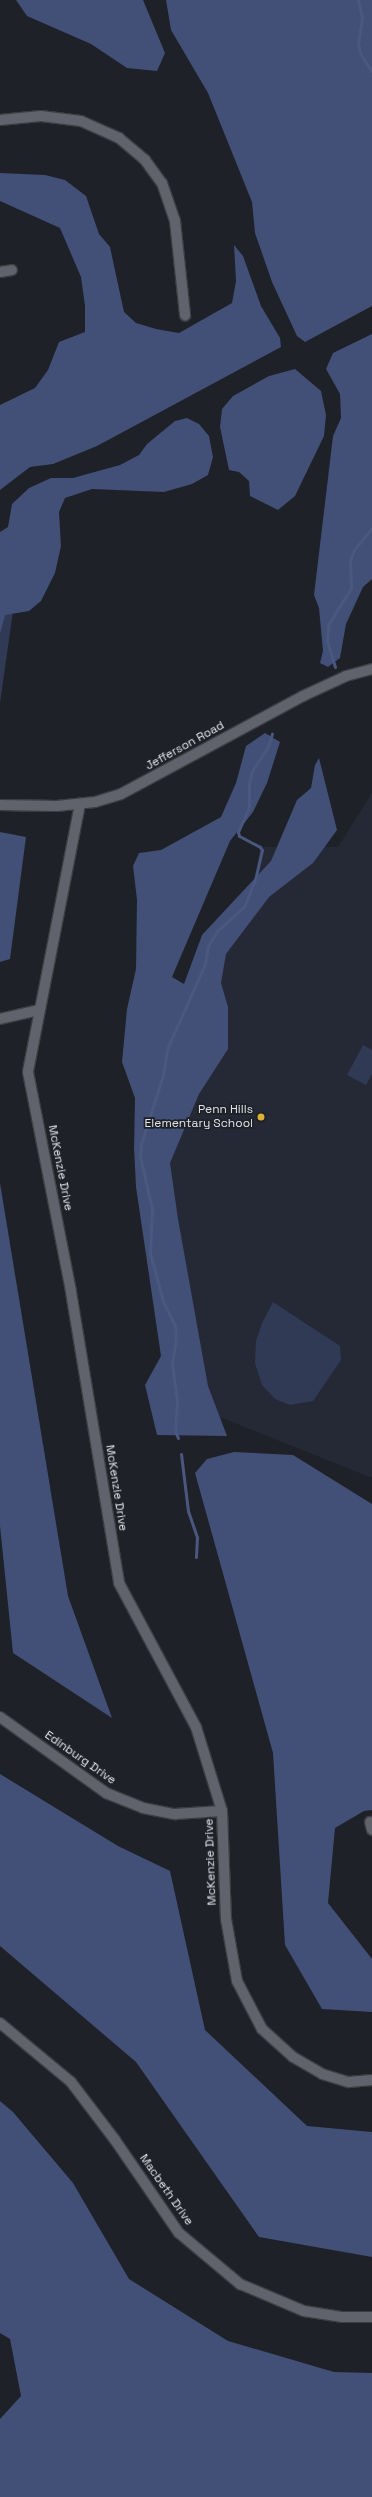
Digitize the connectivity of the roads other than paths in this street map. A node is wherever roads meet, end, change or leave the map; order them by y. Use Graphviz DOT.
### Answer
graph roads {
  1 [pos="0,120"];
  2 [pos="12,270"];
  3 [pos="0,272"];
  4 [pos="185,315"];
  5 [pos="372,669"];
  6 [pos="0,804"];
  7 [pos="80,804"];
  8 [pos="39,1010"];
  9 [pos="0,1019"];
  10 [pos="0,1717"];
  11 [pos="222,1811"];
  12 [pos="0,2024"];
  13 [pos="372,2080"];
  14 [pos="372,2317"];
  1 -- 4 [label="street"];
  2 -- 3 [label="street"];
  5 -- 7 [label="street, Jefferson Road"];
  6 -- 7 [label="street, Jefferson Road"];
  7 -- 8 [label="street, McKenzie Drive"];
  8 -- 9 [label="street"];
  8 -- 11 [label="street, McKenzie Drive"];
  10 -- 11 [label="street, Edinburg Drive"];
  11 -- 13 [label="street, McKenzie Drive"];
  12 -- 14 [label="street, Macbeth Drive"];
}
